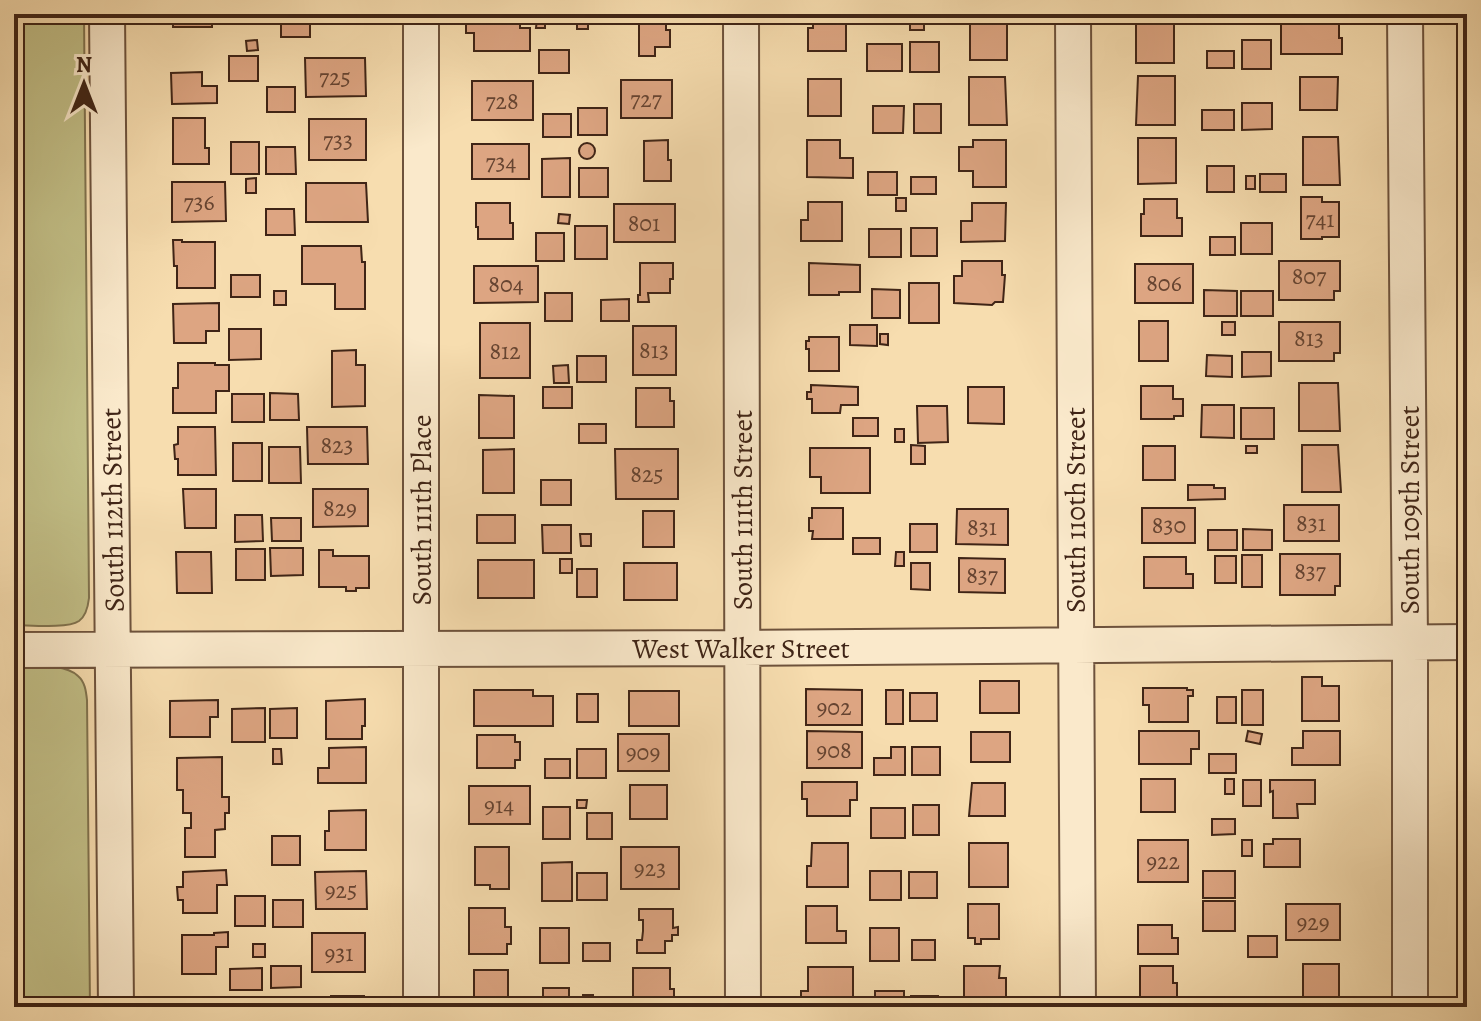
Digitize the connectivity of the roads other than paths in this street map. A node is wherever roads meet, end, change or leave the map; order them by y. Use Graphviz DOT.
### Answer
graph roads {
  1 [pos="107,14"];
  2 [pos="421,14"];
  3 [pos="741,14"];
  4 [pos="1073,14"];
  5 [pos="1405,14"];
  6 [pos="1467,642"];
  7 [pos="1410,643"];
  8 [pos="1076,645"];
  9 [pos="421,648"];
  10 [pos="743,648"];
  11 [pos="14,650"];
  12 [pos="114,650"];
  13 [pos="116,1007"];
  14 [pos="421,1007"];
  15 [pos="743,1007"];
  16 [pos="1078,1007"];
  17 [pos="1410,1007"];
  1 -- 12 [label="street, South 112th Street"];
  2 -- 9 [label="street, South 111th Place"];
  3 -- 10 [label="street, South 111th Street"];
  4 -- 8 [label="street, South 110th Street"];
  5 -- 7 [label="street, South 109th Street"];
  6 -- 7 [label="street, West Walker Street"];
  7 -- 8 [label="street, West Walker Street"];
  7 -- 17 [label="street, South 109th Street"];
  8 -- 10 [label="street, West Walker Street"];
  8 -- 16 [label="street, South 110th Street"];
  9 -- 10 [label="street, West Walker Street"];
  9 -- 12 [label="street, West Walker Street"];
  9 -- 14 [label="street, South 111th Place"];
  10 -- 15 [label="street, South 111th Street"];
  11 -- 12 [label="street, West Walker Street"];
  12 -- 13 [label="street, South 112th Street"];
}
